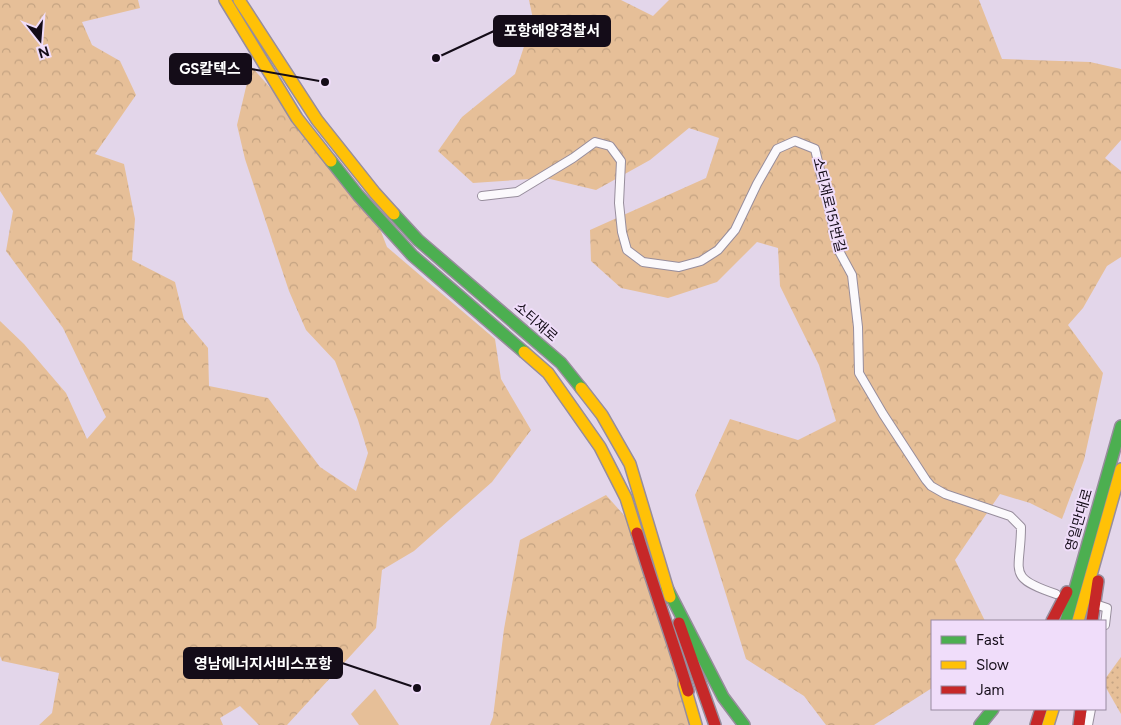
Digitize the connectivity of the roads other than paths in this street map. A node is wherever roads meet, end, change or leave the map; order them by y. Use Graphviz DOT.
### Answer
graph roads {
  1 [pos="225,0"];
  2 [pos="239,0"];
  3 [pos="482,196"];
  4 [pos="1121,426"];
  5 [pos="1121,469"];
  6 [pos="1106,524"];
  7 [pos="1085,557"];
  8 [pos="667,588"];
  9 [pos="1056,594"];
  10 [pos="1098,605"];
  11 [pos="1053,620"];
  12 [pos="1066,620"];
  13 [pos="1078,620"];
  14 [pos="1092,620"];
  15 [pos="1106,620"];
  16 [pos="684,684"];
  17 [pos="992,710"];
  18 [pos="1040,710"];
  19 [pos="1053,710"];
  20 [pos="1081,710"];
  21 [pos="1091,710"];
  22 [pos="696,725"];
  23 [pos="704,725"];
  24 [pos="715,725"];
  25 [pos="744,725"];
  26 [pos="980,725"];
  27 [pos="1036,725"];
  28 [pos="1048,725"];
  29 [pos="1079,725"];
  30 [pos="1088,725"];
  1 -- 16 [label="main road, 소티재로"];
  2 -- 8 [label="main road, 소티재로"];
  3 -- 9 [label="street, 소티재로151번길"];
  4 -- 7 [label="main road, 영일만대로"];
  5 -- 6 [label="main road, 영일만대로"];
  6 -- 13 [label="main road, 영일만대로"];
  6 -- 14 [label="main road"];
  7 -- 11 [label="main road"];
  7 -- 12 [label="main road, 영일만대로"];
  8 -- 24 [label="main road, 소티재로"];
  8 -- 25 [label="main road"];
  10 -- 15 [label="street"];
  16 -- 22 [label="main road"];
  16 -- 23 [label="main road, 소티재로"];
  17 -- 26 [label="main road"];
  18 -- 27 [label="main road"];
  19 -- 28 [label="main road"];
  20 -- 29 [label="main road"];
  21 -- 30 [label="street"];
}
